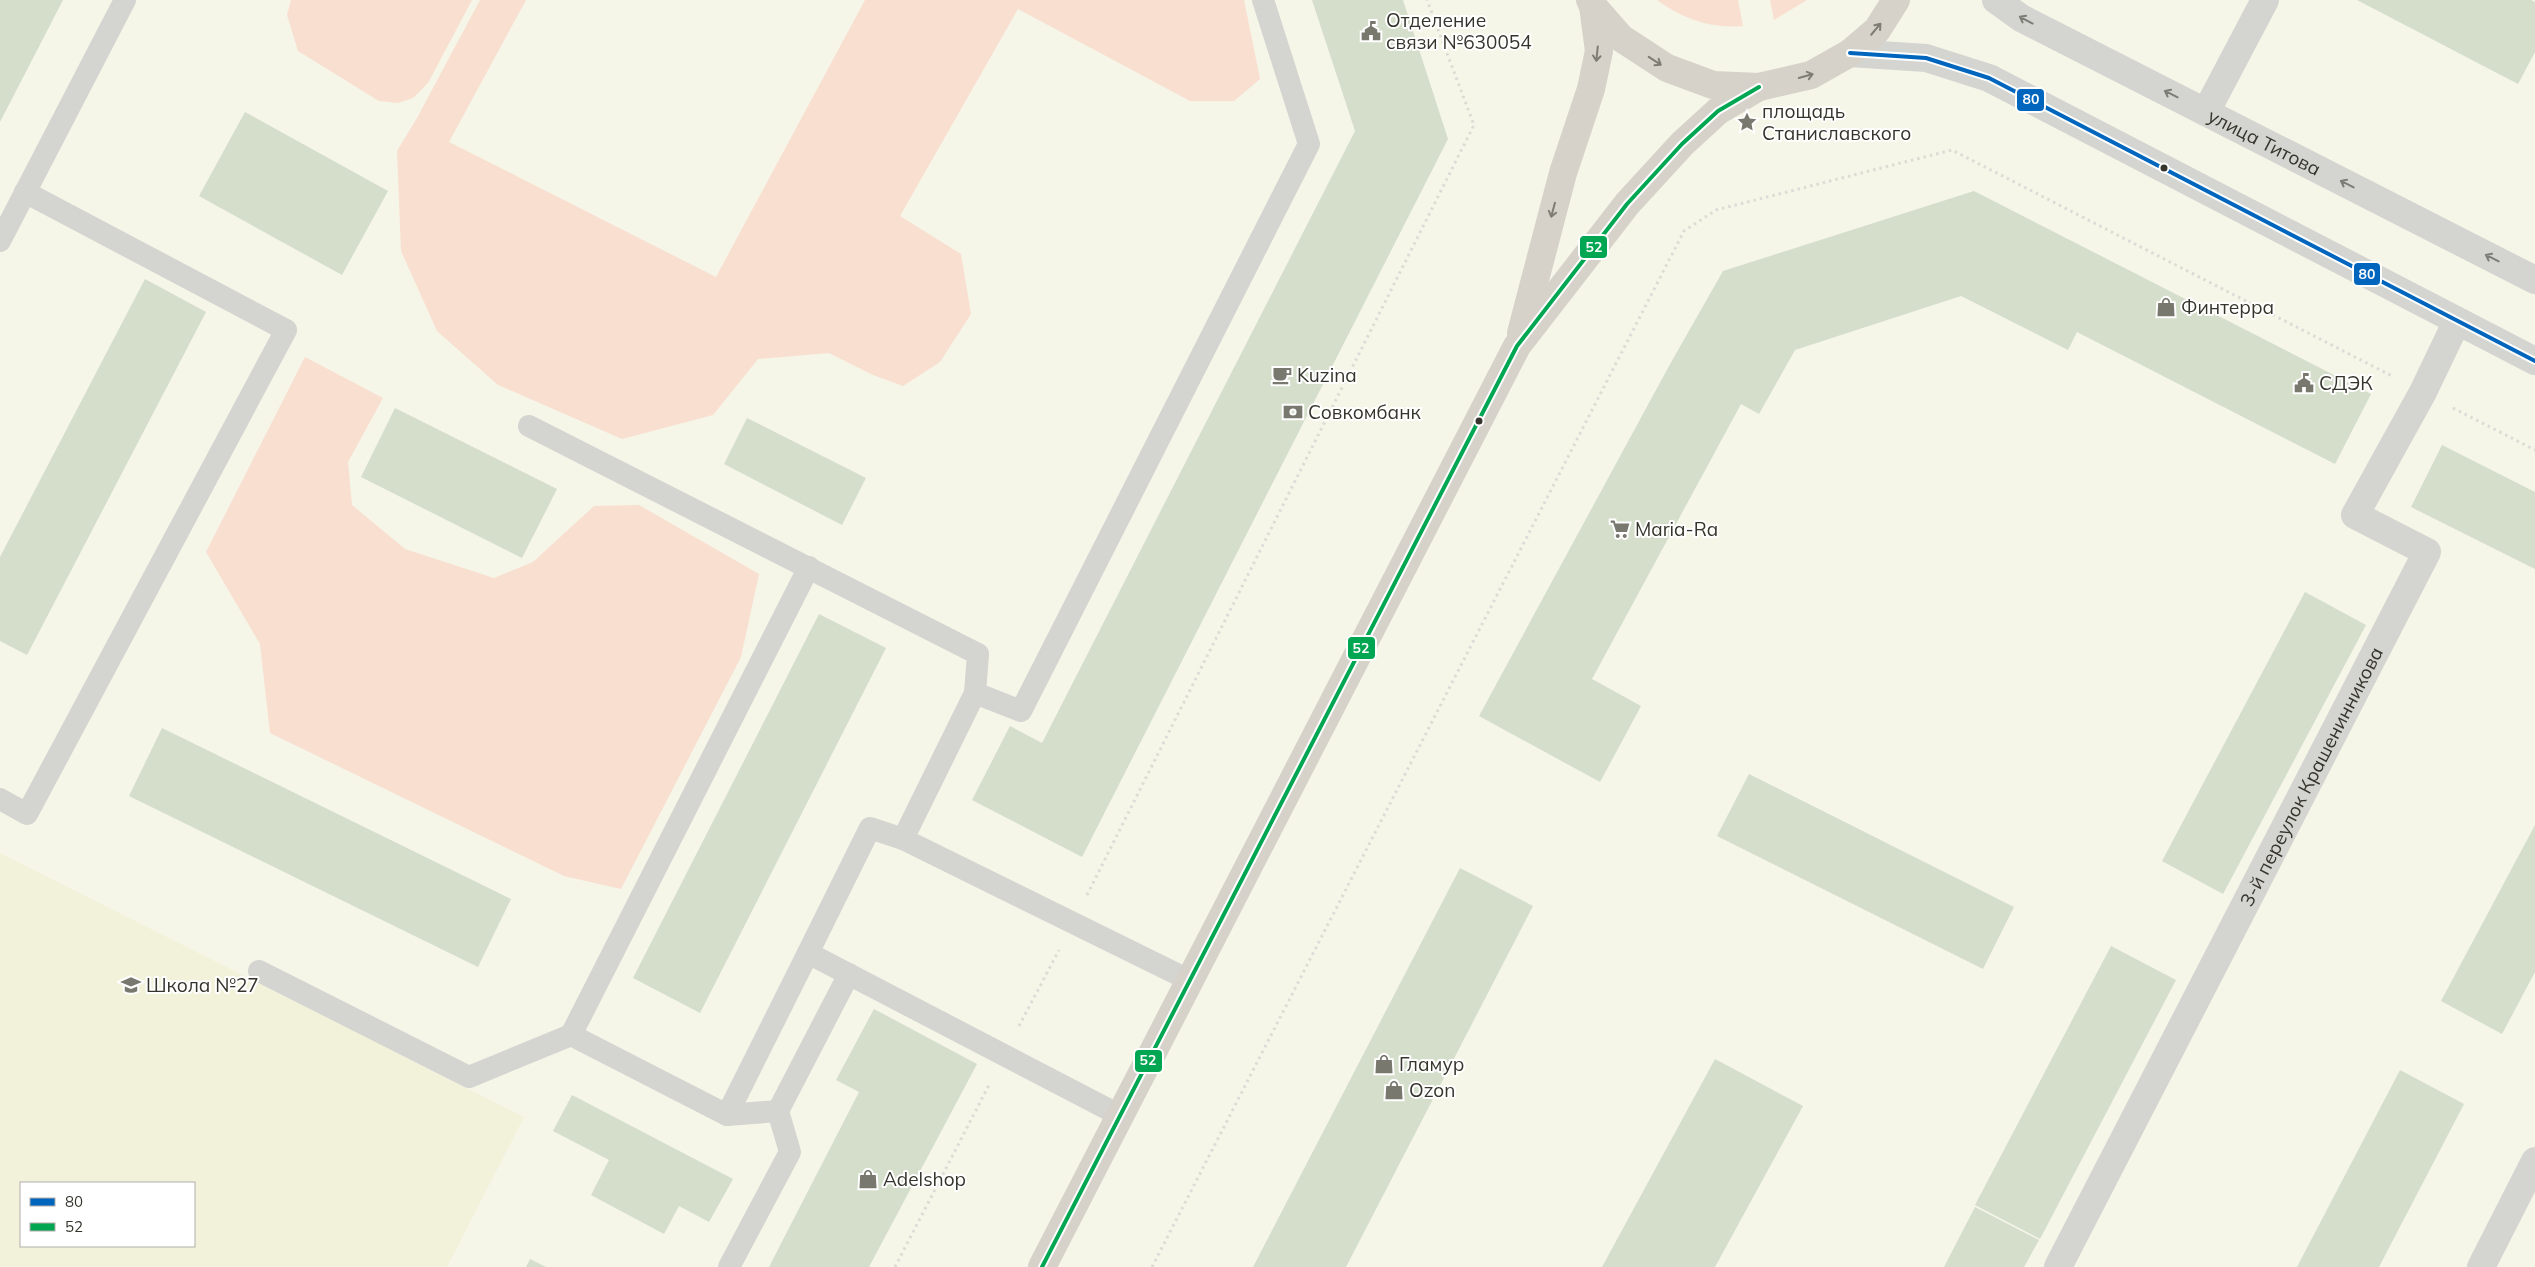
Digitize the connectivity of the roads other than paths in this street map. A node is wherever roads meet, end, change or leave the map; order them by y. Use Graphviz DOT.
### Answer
graph roads {
  1 [pos="126,0"];
  2 [pos="1263,0"];
  3 [pos="1896,0"];
  4 [pos="1996,0"];
  5 [pos="2265,0"];
  6 [pos="1592,3"];
  7 [pos="1850,53"];
  8 [pos="1759,87"];
  9 [pos="2206,112"];
  10 [pos="25,192"];
  11 [pos="0,241"];
  12 [pos="2535,280"];
  13 [pos="2457,321"];
  14 [pos="1517,346"];
  15 [pos="2535,362"];
  16 [pos="529,426"];
  17 [pos="809,568"];
  18 [pos="975,693"];
  19 [pos="0,799"];
  20 [pos="903,839"];
  21 [pos="808,953"];
  22 [pos="259,971"];
  23 [pos="849,974"];
  24 [pos="1191,981"];
  25 [pos="571,1035"];
  26 [pos="778,1111"];
  27 [pos="727,1115"];
  28 [pos="1121,1116"];
  29 [pos="2535,1161"];
  30 [pos="729,1267"];
  31 [pos="1042,1267"];
  32 [pos="2058,1267"];
  33 [pos="2481,1267"];
  1 -- 10 [label="lane"];
  2 -- 18 [label="lane"];
  7 -- 3 [label="main road, one-way"];
  9 -- 4 [label="main road, улица Титова, one-way"];
  5 -- 9 [label="main road"];
  6 -- 8 [label="main road, one-way"];
  6 -- 14 [label="main road, one-way"];
  8 -- 7 [label="main road, one-way"];
  7 -- 13 [label="main road"];
  8 -- 14 [label="main road"];
  12 -- 9 [label="main road, улица Титова, one-way"];
  10 -- 11 [label="lane"];
  10 -- 19 [label="lane"];
  13 -- 15 [label="main road"];
  13 -- 32 [label="main road, 3-й переулок Крашенинникова"];
  14 -- 24 [label="main road"];
  16 -- 17 [label="lane"];
  17 -- 18 [label="lane"];
  17 -- 25 [label="lane"];
  18 -- 20 [label="lane"];
  20 -- 21 [label="lane"];
  20 -- 24 [label="lane"];
  21 -- 23 [label="lane"];
  21 -- 27 [label="lane"];
  22 -- 25 [label="lane"];
  23 -- 26 [label="lane"];
  23 -- 28 [label="lane"];
  24 -- 28 [label="main road"];
  25 -- 27 [label="lane"];
  26 -- 27 [label="lane"];
  26 -- 30 [label="lane"];
  28 -- 31 [label="main road"];
  29 -- 33 [label="main road"];
}
